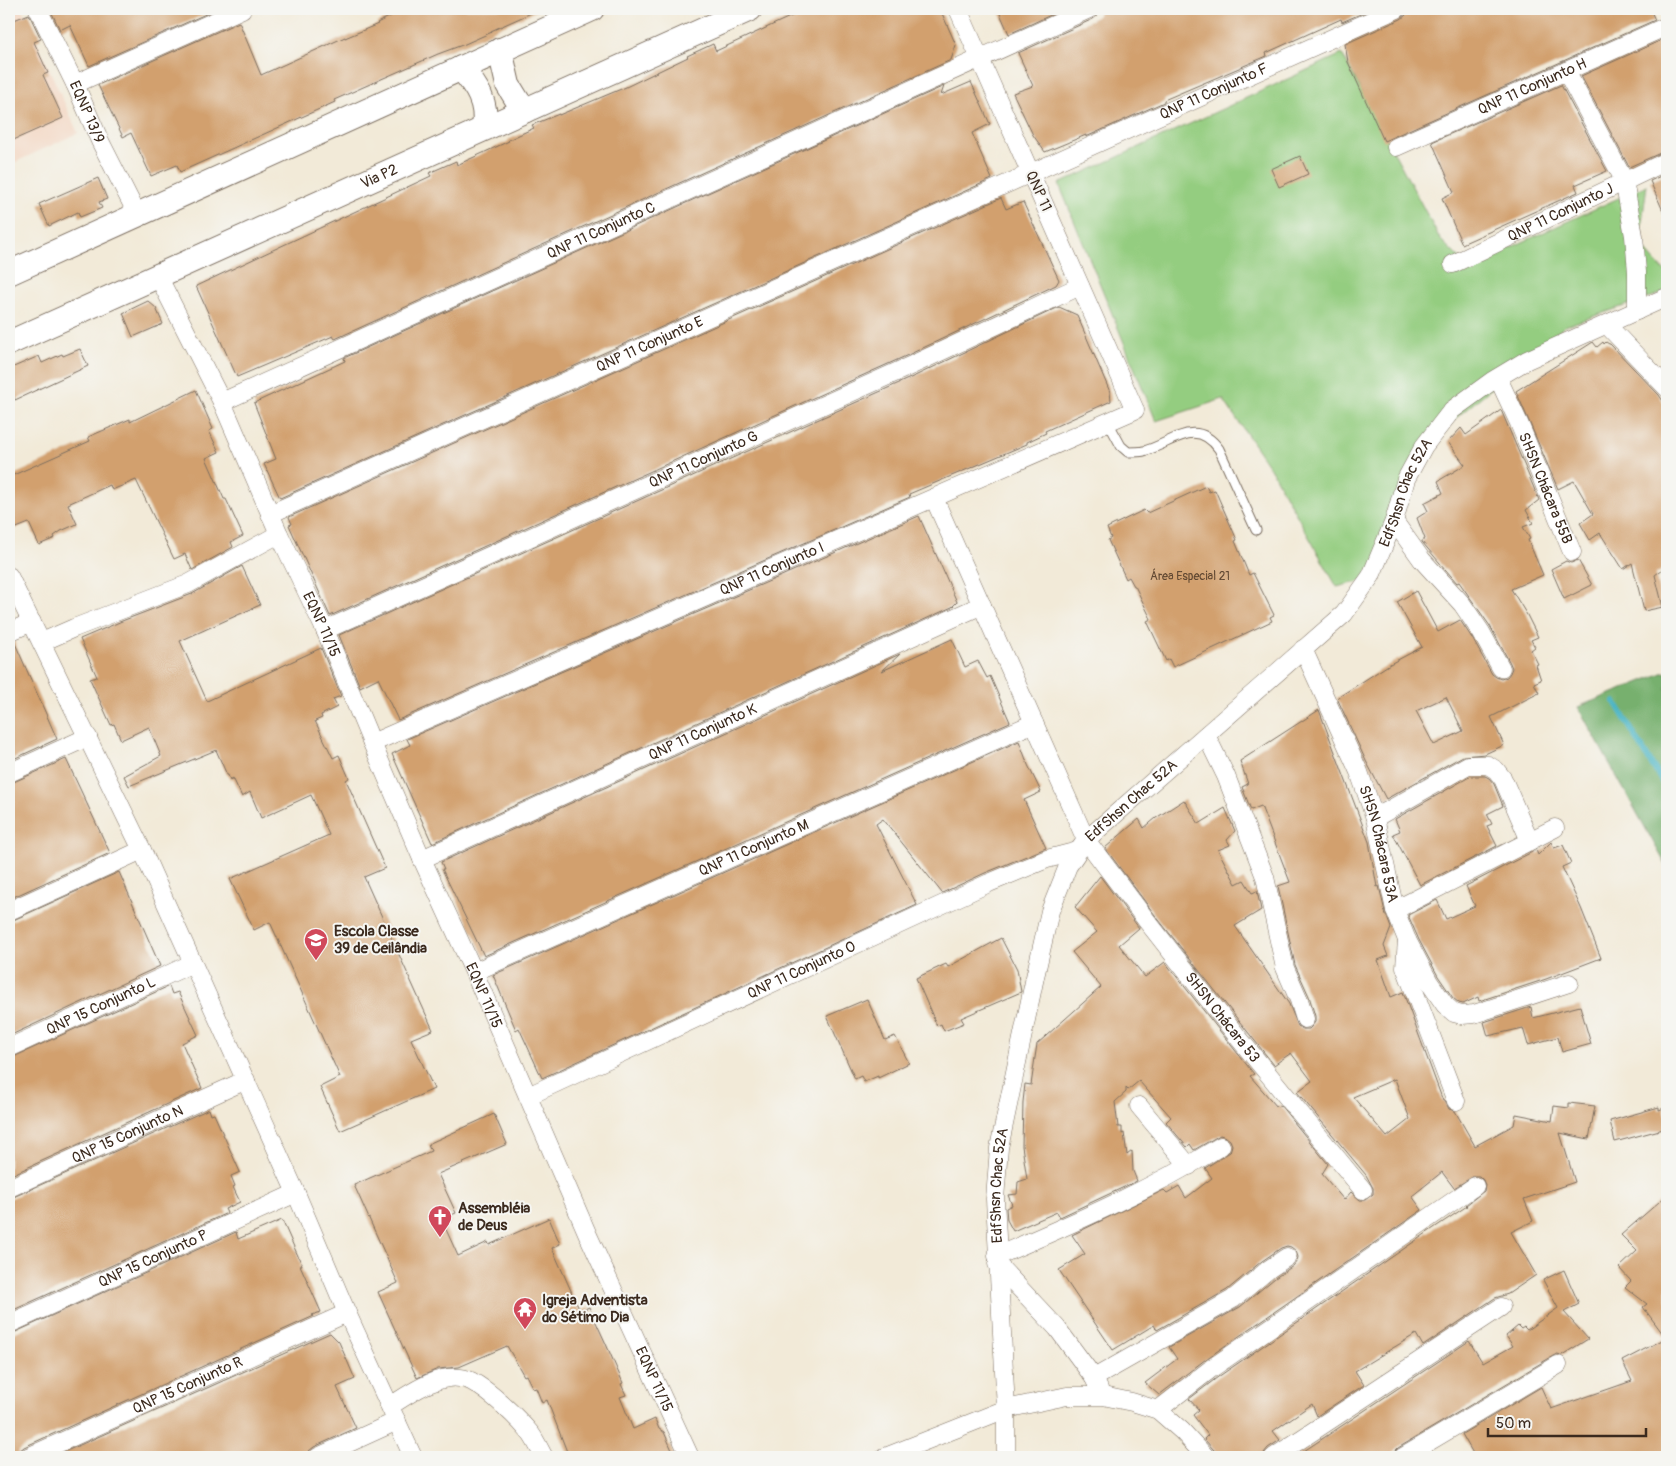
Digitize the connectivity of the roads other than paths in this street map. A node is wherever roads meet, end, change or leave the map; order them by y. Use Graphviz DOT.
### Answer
graph roads {
  1 [pos="38,9"];
  2 [pos="242,9"];
  3 [pos="592,9"];
  4 [pos="750,9"];
  5 [pos="958,9"];
  6 [pos="1089,9"];
  7 [pos="1396,9"];
  8 [pos="1667,26"];
  9 [pos="500,50"];
  10 [pos="980,58"];
  11 [pos="461,68"];
  12 [pos="1566,71"];
  13 [pos="75,84"];
  14 [pos="524,111"];
  15 [pos="484,128"];
  16 [pos="1396,147"];
  17 [pos="1667,161"];
  18 [pos="1030,173"];
  19 [pos="1624,180"];
  20 [pos="137,214"];
  21 [pos="1453,264"];
  22 [pos="9,273"];
  23 [pos="158,276"];
  24 [pos="1080,286"];
  25 [pos="1667,297"];
  26 [pos="1637,311"];
  27 [pos="1607,325"];
  28 [pos="9,344"];
  29 [pos="1119,374"];
  30 [pos="1498,378"];
  31 [pos="1667,388"];
  32 [pos="222,402"];
  33 [pos="1108,422"];
  34 [pos="934,498"];
  35 [pos="270,514"];
  36 [pos="1394,521"];
  37 [pos="1256,530"];
  38 [pos="279,534"];
  39 [pos="1572,552"];
  40 [pos="9,576"];
  41 [pos="982,605"];
  42 [pos="32,622"];
  43 [pos="325,630"];
  44 [pos="9,632"];
  45 [pos="42,642"];
  46 [pos="1303,649"];
  47 [pos="1501,668"];
  48 [pos="1034,723"];
  49 [pos="1206,735"];
  50 [pos="88,737"];
  51 [pos="372,742"];
  52 [pos="9,773"];
  53 [pos="1375,818"];
  54 [pos="1555,828"];
  55 [pos="1530,841"];
  56 [pos="1082,846"];
  57 [pos="142,850"];
  58 [pos="422,859"];
  59 [pos="1395,910"];
  60 [pos="9,911"];
  61 [pos="1407,940"];
  62 [pos="193,962"];
  63 [pos="474,972"];
  64 [pos="1568,983"];
  65 [pos="1305,1019"];
  66 [pos="9,1048"];
  67 [pos="246,1080"];
  68 [pos="528,1096"];
  69 [pos="1456,1101"];
  70 [pos="1139,1106"];
  71 [pos="1221,1146"];
  72 [pos="1189,1166"];
  73 [pos="1475,1186"];
  74 [pos="9,1188"];
  75 [pos="1364,1190"];
  76 [pos="296,1193"];
  77 [pos="1287,1257"];
  78 [pos="997,1260"];
  79 [pos="1501,1307"];
  80 [pos="347,1313"];
  81 [pos="9,1324"];
  82 [pos="1558,1365"];
  83 [pos="1094,1378"];
  84 [pos="1103,1396"];
  85 [pos="1006,1409"];
  86 [pos="1158,1410"];
  87 [pos="394,1414"];
  88 [pos="28,1457"];
  89 [pos="318,1457"];
  90 [pos="413,1457"];
  91 [pos="544,1457"];
  92 [pos="690,1457"];
  93 [pos="885,1457"];
  94 [pos="1006,1457"];
  95 [pos="1206,1457"];
  96 [pos="1274,1457"];
  97 [pos="1402,1457"];
  1 -- 13 [label="street, EQNP 13/9"];
  2 -- 13 [label="street"];
  3 -- 9 [label="main road"];
  4 -- 14 [label="main road, Via P2"];
  5 -- 10 [label="street, QNP 11"];
  6 -- 10 [label="street, QNP 11 Conjunto C"];
  7 -- 18 [label="street, QNP 11 Conjunto F"];
  8 -- 12 [label="street, QNP 11 Conjunto H"];
  9 -- 11 [label="main road"];
  9 -- 14 [label="main road"];
  10 -- 18 [label="street, QNP 11"];
  10 -- 32 [label="street, QNP 11 Conjunto C"];
  11 -- 15 [label="main road"];
  11 -- 20 [label="main road"];
  12 -- 16 [label="street, QNP 11 Conjunto H"];
  12 -- 19 [label="street"];
  13 -- 20 [label="street, EQNP 13/9"];
  14 -- 15 [label="main road, Via P2"];
  15 -- 23 [label="main road, Via P2"];
  17 -- 19 [label="street, QNP 11 Conjunto J"];
  18 -- 24 [label="street, QNP 11"];
  18 -- 35 [label="street, QNP 11 Conjunto E"];
  19 -- 21 [label="street, QNP 11 Conjunto J"];
  19 -- 26 [label="street"];
  20 -- 22 [label="main road"];
  23 -- 28 [label="main road, Via P2"];
  23 -- 32 [label="street, EQNP 11/15"];
  24 -- 29 [label="street, QNP 11"];
  24 -- 43 [label="street, QNP 11 Conjunto G"];
  25 -- 26 [label="street, EdfShsn Chac 52A"];
  26 -- 27 [label="street, EdfShsn Chac 52A"];
  27 -- 30 [label="street, EdfShsn Chac 52A"];
  27 -- 31 [label="street"];
  29 -- 33 [label="street, QNP 11 Conjunto I"];
  30 -- 36 [label="street, EdfShsn Chac 52A"];
  30 -- 39 [label="street, SHSN Chácara 55B"];
  32 -- 35 [label="street, EQNP 11/15"];
  33 -- 34 [label="street, QNP 11 Conjunto I"];
  33 -- 37 [label="lane"];
  34 -- 41 [label="street, SHSN Chácara 53"];
  34 -- 51 [label="street, QNP 11 Conjunto I"];
  35 -- 38 [label="street, EQNP 11/15"];
  36 -- 46 [label="street, EdfShsn Chac 52A"];
  36 -- 47 [label="street"];
  38 -- 43 [label="street, EQNP 11/15"];
  38 -- 45 [label="street"];
  40 -- 42 [label="street"];
  41 -- 48 [label="street, SHSN Chácara 53"];
  41 -- 58 [label="street, QNP 11 Conjunto K"];
  42 -- 44 [label="street"];
  42 -- 45 [label="street"];
  43 -- 51 [label="street, EQNP 11/15"];
  45 -- 50 [label="street"];
  46 -- 49 [label="street, EdfShsn Chac 52A"];
  46 -- 53 [label="street, SHSN Chácara 53A"];
  48 -- 56 [label="street, SHSN Chácara 53"];
  48 -- 63 [label="street, QNP 11 Conjunto M"];
  49 -- 56 [label="street, EdfShsn Chac 52A"];
  49 -- 65 [label="street"];
  50 -- 52 [label="street"];
  50 -- 57 [label="street"];
  51 -- 58 [label="street, EQNP 11/15"];
  53 -- 55 [label="street"];
  53 -- 59 [label="street, SHSN Chácara 53A"];
  54 -- 55 [label="street"];
  55 -- 59 [label="street"];
  56 -- 68 [label="street, QNP 11 Conjunto O"];
  56 -- 75 [label="street, SHSN Chácara 53"];
  56 -- 78 [label="street, EdfShsn Chac 52A"];
  57 -- 60 [label="street"];
  57 -- 62 [label="street"];
  58 -- 63 [label="street, EQNP 11/15"];
  59 -- 61 [label="street, SHSN Chácara 53A"];
  61 -- 64 [label="street, SHSN Chácara 53A"];
  61 -- 69 [label="street"];
  62 -- 66 [label="street, QNP 15 Conjunto L"];
  62 -- 67 [label="street"];
  63 -- 68 [label="street, EQNP 11/15"];
  67 -- 74 [label="street, QNP 15 Conjunto N"];
  67 -- 76 [label="street"];
  68 -- 92 [label="street, EQNP 11/15"];
  70 -- 72 [label="street"];
  71 -- 72 [label="street"];
  72 -- 78 [label="street"];
  73 -- 86 [label="street"];
  76 -- 80 [label="street"];
  76 -- 81 [label="street, QNP 15 Conjunto P"];
  77 -- 83 [label="street"];
  78 -- 83 [label="street"];
  78 -- 85 [label="street, EdfShsn Chac 52A"];
  79 -- 96 [label="street"];
  80 -- 87 [label="street"];
  80 -- 88 [label="street, QNP 15 Conjunto R"];
  82 -- 97 [label="street"];
  83 -- 84 [label="street"];
  84 -- 85 [label="street"];
  84 -- 86 [label="street"];
  85 -- 93 [label="street"];
  85 -- 94 [label="street, EdfShsn Chac 52A"];
  86 -- 95 [label="street"];
  87 -- 89 [label="street"];
  87 -- 90 [label="street"];
  87 -- 91 [label="street"];
}
